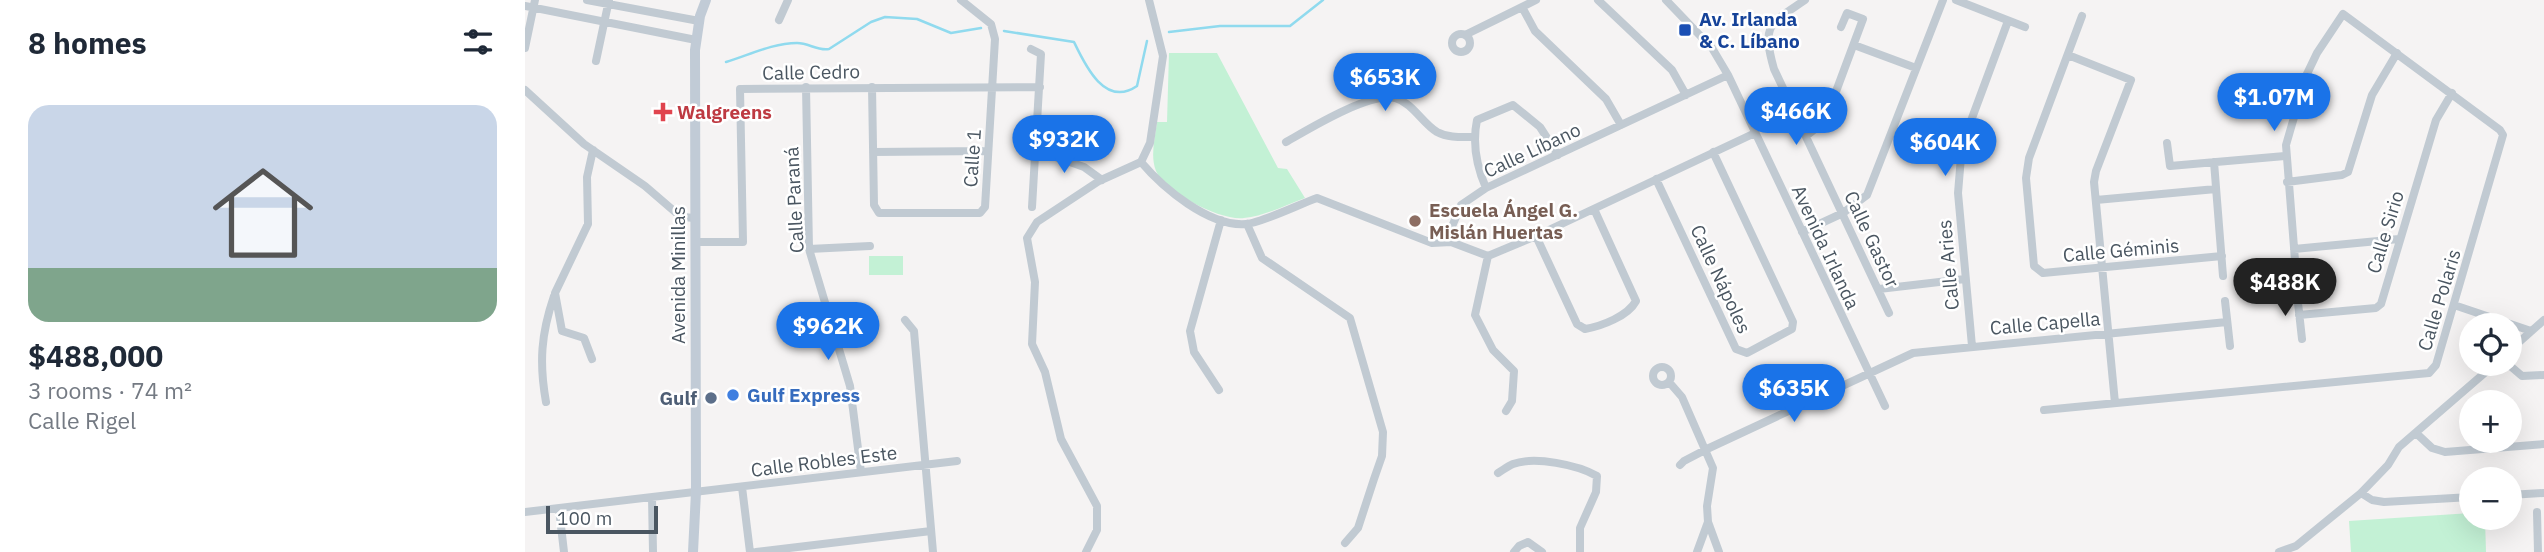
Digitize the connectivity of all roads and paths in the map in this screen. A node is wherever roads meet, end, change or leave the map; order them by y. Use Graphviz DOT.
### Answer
graph roads {
  1 [pos="587,0"];
  2 [pos="706,0"];
  3 [pos="788,0"];
  4 [pos="961,0"];
  5 [pos="1149,0"];
  6 [pos="1536,0"];
  7 [pos="1598,0"];
  8 [pos="1667,0"];
  9 [pos="1805,0"];
  10 [pos="1943,0"];
  11 [pos="1956,0"];
  12 [pos="609,2"];
  13 [pos="531,5"];
  14 [pos="1523,6"];
  15 [pos="2082,16"];
  16 [pos="779,20"];
  17 [pos="2008,21"];
  18 [pos="604,22"];
  19 [pos="699,22"];
  20 [pos="1841,27"];
  21 [pos="2025,27"];
  22 [pos="1465,35"];
  23 [pos="696,40"];
  24 [pos="1854,44"];
  25 [pos="525,48"];
  26 [pos="1031,49"];
  27 [pos="2397,53"];
  28 [pos="2068,55"];
  29 [pos="596,61"];
  30 [pos="1916,68"];
  31 [pos="1728,75"];
  32 [pos="992,86"];
  33 [pos="872,87"];
  34 [pos="1040,87"];
  35 [pos="806,88"];
  36 [pos="525,90"];
  37 [pos="2452,93"];
  38 [pos="1686,94"];
  39 [pos="1621,125"];
  40 [pos="1755,133"];
  41 [pos="1806,136"];
  42 [pos="1474,137"];
  43 [pos="1286,142"];
  44 [pos="2167,144"];
  45 [pos="593,150"];
  46 [pos="1036,150"];
  47 [pos="988,151"];
  48 [pos="873,152"];
  49 [pos="1713,152"];
  50 [pos="1558,155"];
  51 [pos="2285,156"];
  52 [pos="1141,162"];
  53 [pos="2214,162"];
  54 [pos="1656,179"];
  55 [pos="1101,180"];
  56 [pos="2287,181"];
  57 [pos="1486,188"];
  58 [pos="2216,189"];
  59 [pos="2096,201"];
  60 [pos="1032,207"];
  61 [pos="1594,209"];
  62 [pos="1843,213"];
  63 [pos="696,218"];
  64 [pos="1221,220"];
  65 [pos="1247,224"];
  66 [pos="1802,232"];
  67 [pos="1536,236"];
  68 [pos="2399,239"];
  69 [pos="696,242"];
  70 [pos="1451,242"];
  71 [pos="870,246"];
  72 [pos="809,249"];
  73 [pos="2294,249"];
  74 [pos="1487,256"];
  75 [pos="2222,256"];
  76 [pos="2102,267"];
  77 [pos="2296,272"];
  78 [pos="2223,276"];
  79 [pos="1965,279"];
  80 [pos="1879,289"];
  81 [pos="555,293"];
  82 [pos="2297,294"];
  83 [pos="2225,301"];
  84 [pos="2454,305"];
  85 [pos="1889,313"];
  86 [pos="2299,315"];
  87 [pos="905,320"];
  88 [pos="2544,320"];
  89 [pos="2227,322"];
  90 [pos="2532,331"];
  91 [pos="2108,333"];
  92 [pos="2302,339"];
  93 [pos="2522,340"];
  94 [pos="1972,346"];
  95 [pos="2230,346"];
  96 [pos="592,359"];
  97 [pos="1869,373"];
  98 [pos="2544,375"];
  99 [pos="2481,376"];
  100 [pos="2522,376"];
  101 [pos="1669,382"];
  102 [pos="1219,390"];
  103 [pos="546,402"];
  104 [pos="2115,403"];
  105 [pos="1885,406"];
  106 [pos="2044,410"];
  107 [pos="1506,411"];
  108 [pos="2416,433"];
  109 [pos="2544,444"];
  110 [pos="1707,449"];
  111 [pos="957,461"];
  112 [pos="926,465"];
  113 [pos="1680,465"];
  114 [pos="861,472"];
  115 [pos="1498,473"];
  116 [pos="741,487"];
  117 [pos="696,492"];
  118 [pos="2361,493"];
  119 [pos="2544,493"];
  120 [pos="2522,494"];
  121 [pos="652,497"];
  122 [pos="2459,498"];
  123 [pos="559,509"];
  124 [pos="525,512"];
  125 [pos="2537,512"];
  126 [pos="1708,522"];
  127 [pos="932,531"];
  128 [pos="1345,543"];
  129 [pos="564,552"];
  130 [pos="653,552"];
  131 [pos="693,552"];
  132 [pos="750,552"];
  133 [pos="757,552"];
  134 [pos="933,552"];
  135 [pos="1086,552"];
  136 [pos="1514,552"];
  137 [pos="1542,552"];
  138 [pos="1580,552"];
  139 [pos="1697,552"];
  140 [pos="1719,552"];
  141 [pos="2279,552"];
  142 [pos="2538,552"];
  1 -- 12 [label="street"];
  2 -- 19 [label="street, Avenida Minillas"];
  3 -- 16 [label="street"];
  4 -- 32 [label="street, Calle 1"];
  5 -- 52 [label="street"];
  6 -- 14 [label="street"];
  7 -- 38 [label="street"];
  8 -- 31 [label="street, Avenida Irlanda"];
  9 -- 41 [label="street, Calle Gastor"];
  10 -- 30 [label="street"];
  11 -- 17 [label="street"];
  12 -- 18 [label="street"];
  12 -- 19 [label="street"];
  13 -- 18 [label="street"];
  13 -- 25 [label="street"];
  14 -- 22 [label="street"];
  14 -- 39 [label="street"];
  15 -- 28 [label="street, Calle Géminis"];
  17 -- 21 [label="street"];
  17 -- 79 [label="street, Calle Aries"];
  18 -- 23 [label="street"];
  18 -- 29 [label="street"];
  19 -- 23 [label="street, Avenida Minillas"];
  20 -- 24 [label="street"];
  23 -- 63 [label="street, Avenida Minillas"];
  24 -- 30 [label="street"];
  24 -- 41 [label="street"];
  26 -- 34 [label="street"];
  27 -- 37 [label="street, Calle Polaris"];
  27 -- 51 [label="street, Calle Polaris"];
  27 -- 56 [label="street"];
  28 -- 59 [label="street"];
  28 -- 76 [label="street, Calle Géminis"];
  30 -- 62 [label="street"];
  31 -- 38 [label="street, Calle Líbano"];
  31 -- 40 [label="street, Avenida Irlanda"];
  32 -- 33 [label="street, Calle Cedro"];
  32 -- 34 [label="street, Calle Cedro"];
  32 -- 47 [label="street, Calle 1"];
  33 -- 35 [label="street, Calle Cedro"];
  33 -- 48 [label="street"];
  34 -- 46 [label="street"];
  35 -- 69 [label="street, Calle Cedro"];
  35 -- 72 [label="street, Calle Paraná"];
  36 -- 45 [label="street"];
  37 -- 68 [label="street, Calle Sirio"];
  37 -- 84 [label="street, Calle Polaris"];
  38 -- 39 [label="street, Calle Líbano"];
  39 -- 50 [label="street, Calle Líbano"];
  40 -- 49 [label="street"];
  40 -- 66 [label="street, Avenida Irlanda"];
  41 -- 62 [label="street, Calle Gastor"];
  42 -- 43 [label="street"];
  42 -- 50 [label="street"];
  42 -- 57 [label="street"];
  44 -- 53 [label="street"];
  45 -- 63 [label="street"];
  45 -- 81 [label="street"];
  46 -- 55 [label="street"];
  46 -- 60 [label="street"];
  47 -- 48 [label="street"];
  47 -- 48 [label="street, Calle 1"];
  49 -- 54 [label="street"];
  49 -- 54 [label="street, Calle Nápoles"];
  50 -- 57 [label="street, Calle Líbano"];
  51 -- 53 [label="street"];
  51 -- 56 [label="street"];
  52 -- 55 [label="street"];
  52 -- 64 [label="street"];
  53 -- 58 [label="street"];
  54 -- 61 [label="street"];
  55 -- 135 [label="street"];
  56 -- 73 [label="street"];
  57 -- 70 [label="street, Calle Líbano"];
  58 -- 59 [label="street"];
  58 -- 75 [label="street"];
  59 -- 76 [label="street"];
  61 -- 67 [label="street"];
  61 -- 67 [label="street"];
  62 -- 66 [label="street"];
  62 -- 80 [label="street, Calle Gastor"];
  63 -- 69 [label="street, Avenida Minillas"];
  64 -- 65 [label="street"];
  64 -- 102 [label="street"];
  65 -- 70 [label="street"];
  65 -- 128 [label="street"];
  66 -- 97 [label="street, Avenida Irlanda"];
  67 -- 74 [label="street"];
  68 -- 73 [label="street"];
  68 -- 86 [label="street, Calle Sirio"];
  69 -- 117 [label="street, Avenida Minillas"];
  70 -- 74 [label="street"];
  71 -- 72 [label="street"];
  72 -- 114 [label="street, Calle Paraná"];
  73 -- 77 [label="street"];
  74 -- 107 [label="street"];
  75 -- 76 [label="street, Calle Géminis"];
  75 -- 78 [label="street"];
  76 -- 91 [label="street"];
  79 -- 80 [label="street"];
  79 -- 94 [label="street, Calle Aries"];
  80 -- 85 [label="street, Calle Gastor"];
  81 -- 96 [label="street"];
  81 -- 103 [label="street"];
  82 -- 86 [label="street"];
  83 -- 89 [label="street"];
  84 -- 90 [label="street"];
  84 -- 104 [label="street, Calle Polaris"];
  86 -- 92 [label="street"];
  87 -- 112 [label="street"];
  88 -- 90 [label="street"];
  89 -- 91 [label="street, Calle Capella"];
  89 -- 95 [label="street"];
  90 -- 93 [label="street"];
  91 -- 94 [label="street, Calle Capella"];
  91 -- 104 [label="street"];
  94 -- 97 [label="street, Calle Capella"];
  97 -- 105 [label="street, Avenida Irlanda"];
  97 -- 110 [label="street, Calle Capella"];
  98 -- 100 [label="street"];
  99 -- 108 [label="street"];
  101 -- 110 [label="street"];
  104 -- 106 [label="street, Calle Polaris"];
  108 -- 109 [label="street"];
  108 -- 118 [label="street"];
  110 -- 113 [label="street, Calle Capella"];
  110 -- 126 [label="street"];
  111 -- 112 [label="street, Calle Robles Este"];
  112 -- 114 [label="street, Calle Robles Este"];
  112 -- 127 [label="street"];
  114 -- 116 [label="street, Calle Robles Este"];
  115 -- 138 [label="street"];
  116 -- 117 [label="street, Calle Robles Este"];
  116 -- 132 [label="street"];
  117 -- 121 [label="street, Calle Robles Este"];
  117 -- 131 [label="street, Avenida Minillas"];
  118 -- 122 [label="street"];
  118 -- 141 [label="street"];
  119 -- 120 [label="street"];
  121 -- 123 [label="street, Calle Robles Este"];
  121 -- 130 [label="street"];
  123 -- 124 [label="street, Calle Robles Este"];
  123 -- 129 [label="street"];
  125 -- 142 [label="street"];
  126 -- 139 [label="street"];
  126 -- 140 [label="street"];
  127 -- 133 [label="street"];
  127 -- 134 [label="street"];
  136 -- 137 [label="street"];
}
